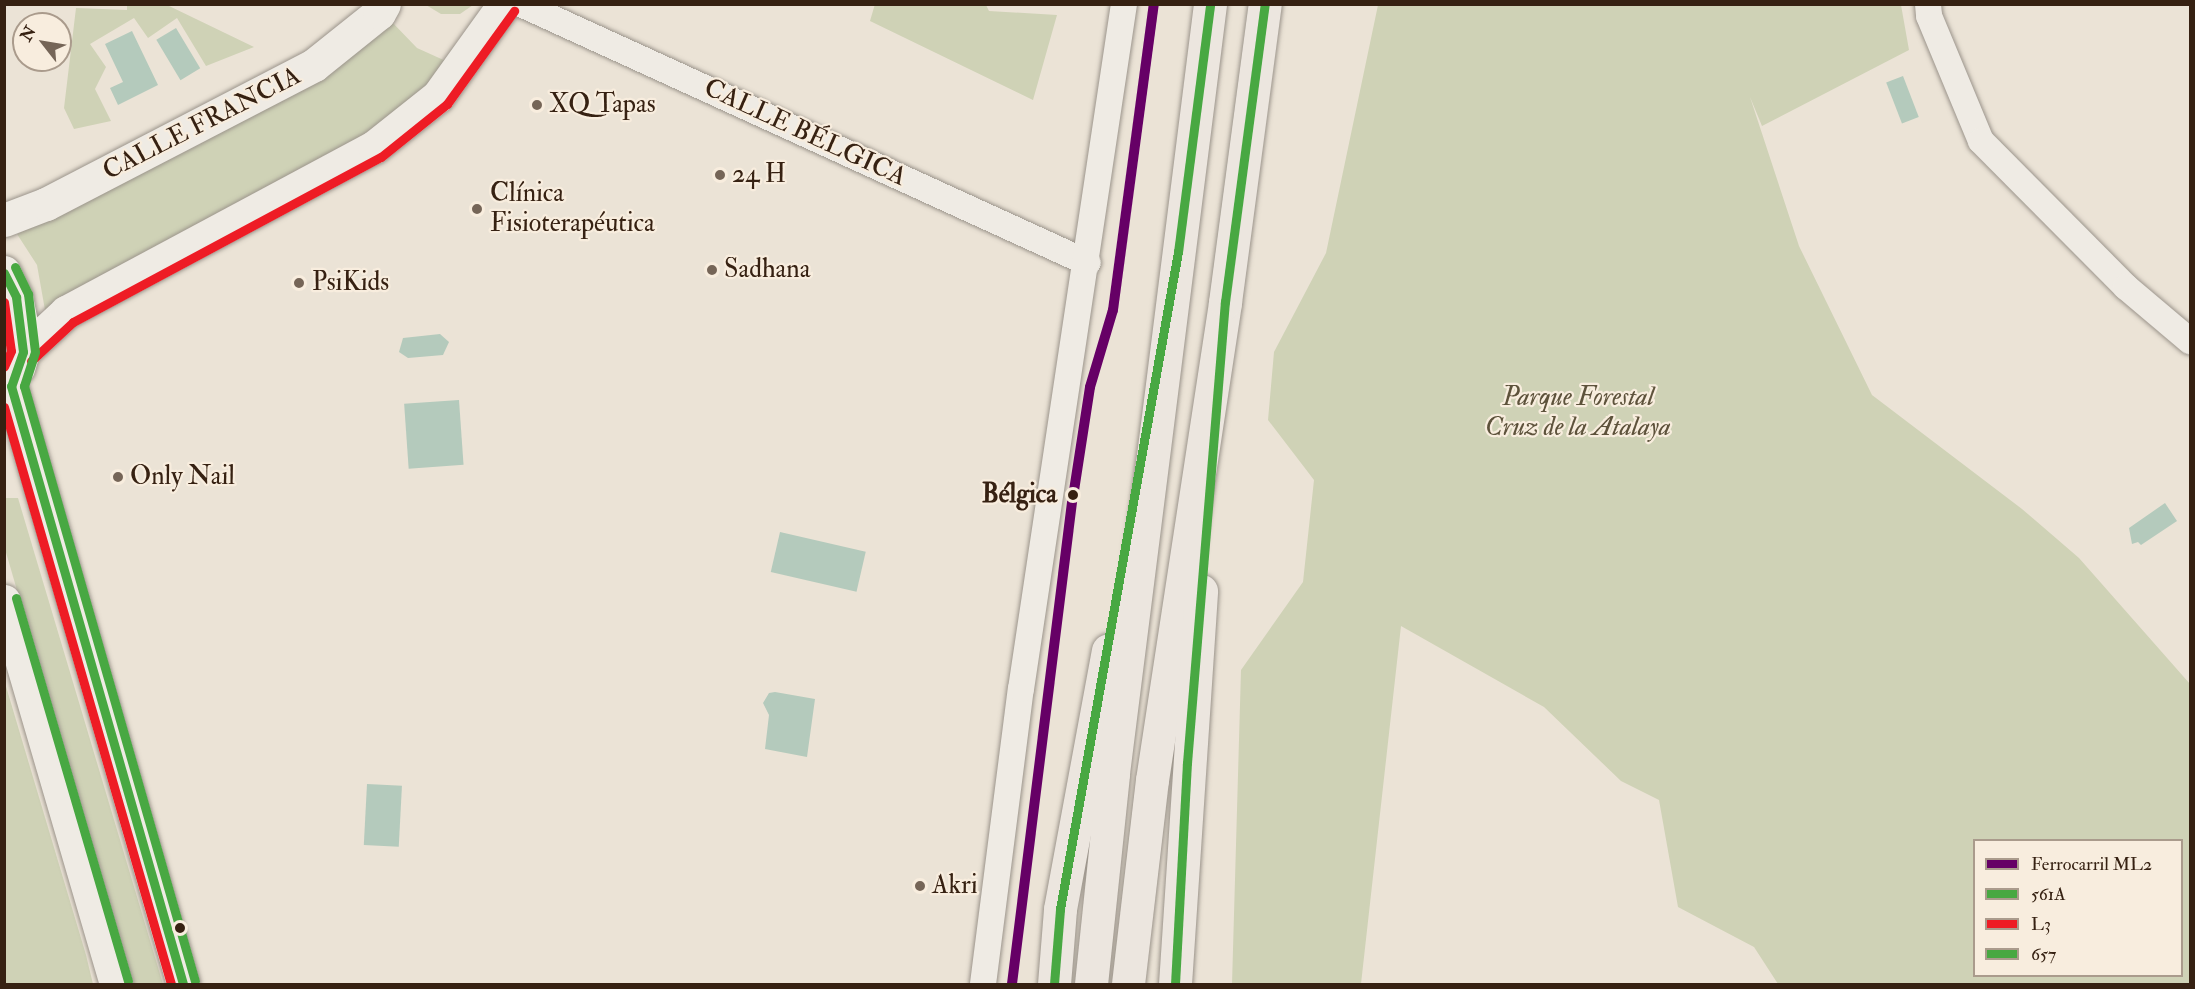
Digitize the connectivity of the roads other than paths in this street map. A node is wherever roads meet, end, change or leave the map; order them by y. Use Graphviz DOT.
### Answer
graph roads {
  1 [pos="384,4"];
  2 [pos="504,4"];
  3 [pos="521,4"];
  4 [pos="1124,4"];
  5 [pos="1210,4"];
  6 [pos="1265,4"];
  7 [pos="1929,4"];
  8 [pos="4,220"];
  9 [pos="1178,252"];
  10 [pos="1088,263"];
  11 [pos="4,272"];
  12 [pos="1225,302"];
  13 [pos="2190,341"];
  14 [pos="23,352"];
  15 [pos="8,391"];
  16 [pos="4,601"];
  17 [pos="116,984"];
  18 [pos="183,984"];
  19 [pos="983,984"];
  20 [pos="1054,984"];
  21 [pos="1091,984"];
  22 [pos="1128,984"];
  23 [pos="1175,984"];
  1 -- 8 [label="main road, CALLE FRANCIA"];
  2 -- 14 [label="main road"];
  3 -- 10 [label="street, CALLE BÉLGICA"];
  4 -- 10 [label="street"];
  5 -- 9 [label="highway"];
  6 -- 12 [label="highway"];
  7 -- 13 [label="street"];
  9 -- 20 [label="highway"];
  9 -- 21 [label="highway"];
  10 -- 19 [label="street"];
  11 -- 14 [label="main road"];
  12 -- 22 [label="highway"];
  12 -- 23 [label="highway"];
  14 -- 15 [label="main road"];
  15 -- 18 [label="main road"];
  16 -- 17 [label="main road"];
}
